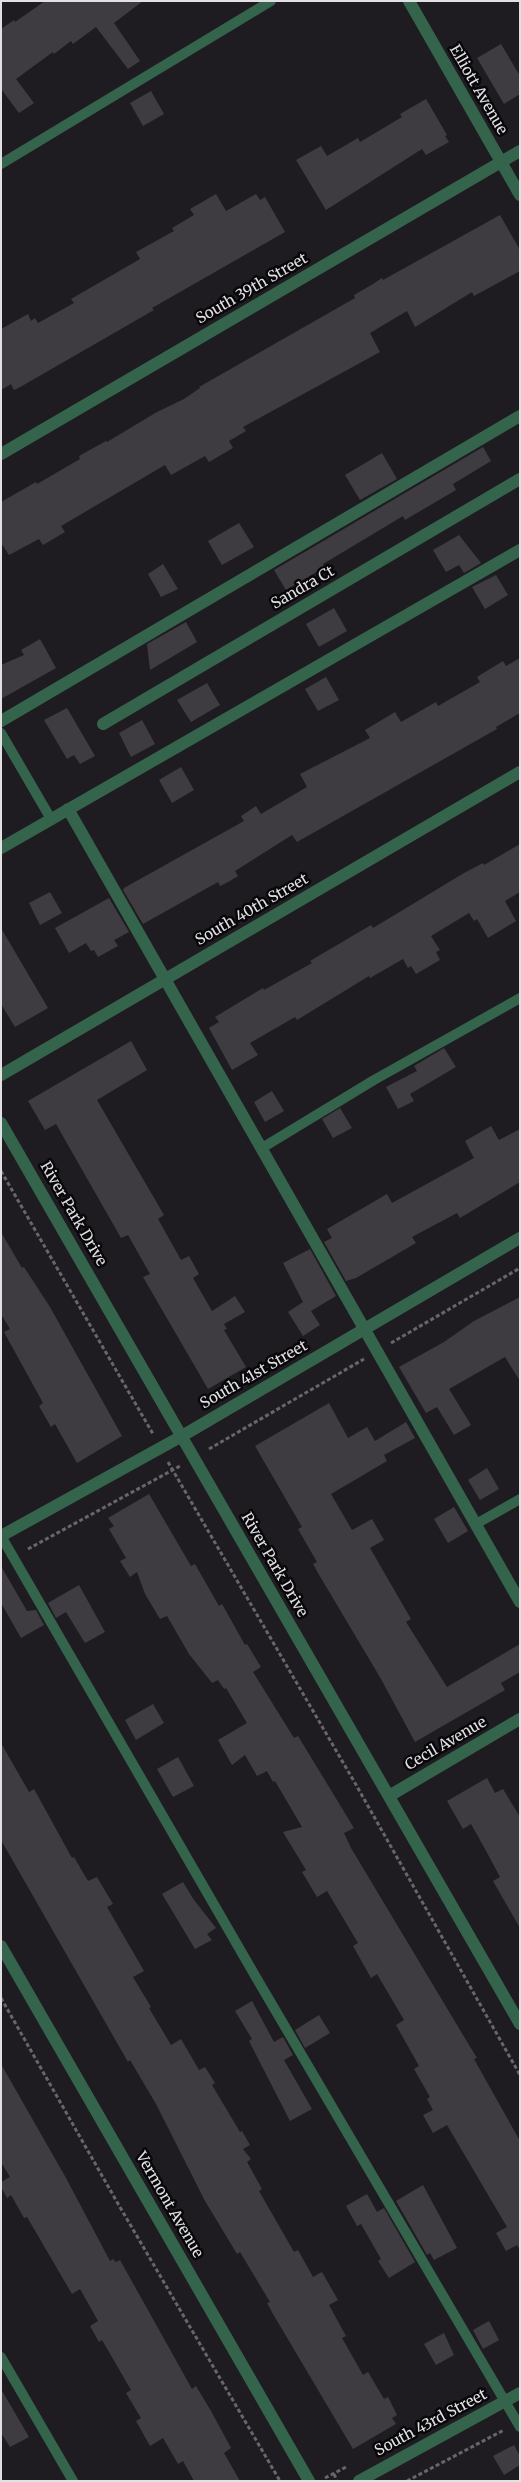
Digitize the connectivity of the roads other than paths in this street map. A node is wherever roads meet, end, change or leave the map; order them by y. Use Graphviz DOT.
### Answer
graph roads {
  1 [pos="271,1"];
  2 [pos="409,1"];
  3 [pos="520,151"];
  4 [pos="500,162"];
  5 [pos="1,164"];
  6 [pos="520,195"];
  7 [pos="520,416"];
  8 [pos="1,454"];
  9 [pos="520,479"];
  10 [pos="520,550"];
  11 [pos="1,721"];
  12 [pos="103,724"];
  13 [pos="1,733"];
  14 [pos="520,772"];
  15 [pos="68,809"];
  16 [pos="51,819"];
  17 [pos="1,848"];
  18 [pos="166,979"];
  19 [pos="520,998"];
  20 [pos="1,1075"];
  21 [pos="1,1123"];
  22 [pos="262,1148"];
  23 [pos="520,1238"];
  24 [pos="365,1329"];
  25 [pos="182,1436"];
  26 [pos="520,1499"];
  27 [pos="476,1524"];
  28 [pos="1,1536"];
  29 [pos="520,1602"];
  30 [pos="520,1719"];
  31 [pos="389,1796"];
  32 [pos="1,1946"];
  33 [pos="520,2024"];
  34 [pos="1,2357"];
  35 [pos="520,2394"];
  36 [pos="505,2401"];
  37 [pos="519,2425"];
  38 [pos="73,2481"];
  39 [pos="309,2481"];
  40 [pos="359,2481"];
  1 -- 5 [label="lane"];
  2 -- 4 [label="street, Elliott Avenue"];
  3 -- 4 [label="street, South 39th Street"];
  4 -- 6 [label="street, Elliott Avenue"];
  4 -- 8 [label="street, South 39th Street"];
  7 -- 11 [label="street"];
  9 -- 12 [label="street, Sandra Ct"];
  10 -- 15 [label="street"];
  13 -- 16 [label="lane"];
  14 -- 18 [label="street, South 40th Street"];
  15 -- 16 [label="street"];
  15 -- 18 [label="street"];
  16 -- 17 [label="street"];
  18 -- 20 [label="street, South 40th Street"];
  18 -- 22 [label="street"];
  19 -- 22 [label="lane"];
  21 -- 25 [label="street, River Park Drive"];
  22 -- 24 [label="street"];
  23 -- 24 [label="street, South 41st Street"];
  24 -- 25 [label="street, South 41st Street"];
  24 -- 27 [label="street"];
  25 -- 28 [label="street, South 41st Street"];
  25 -- 31 [label="street, River Park Drive"];
  26 -- 27 [label="lane"];
  27 -- 29 [label="street"];
  28 -- 36 [label="lane"];
  30 -- 31 [label="street, Cecil Avenue"];
  31 -- 33 [label="street, River Park Drive"];
  32 -- 39 [label="street, Vermont Avenue"];
  34 -- 38 [label="lane"];
  35 -- 36 [label="street, South 43rd Street"];
  36 -- 37 [label="lane"];
  36 -- 40 [label="street, South 43rd Street"];
}
